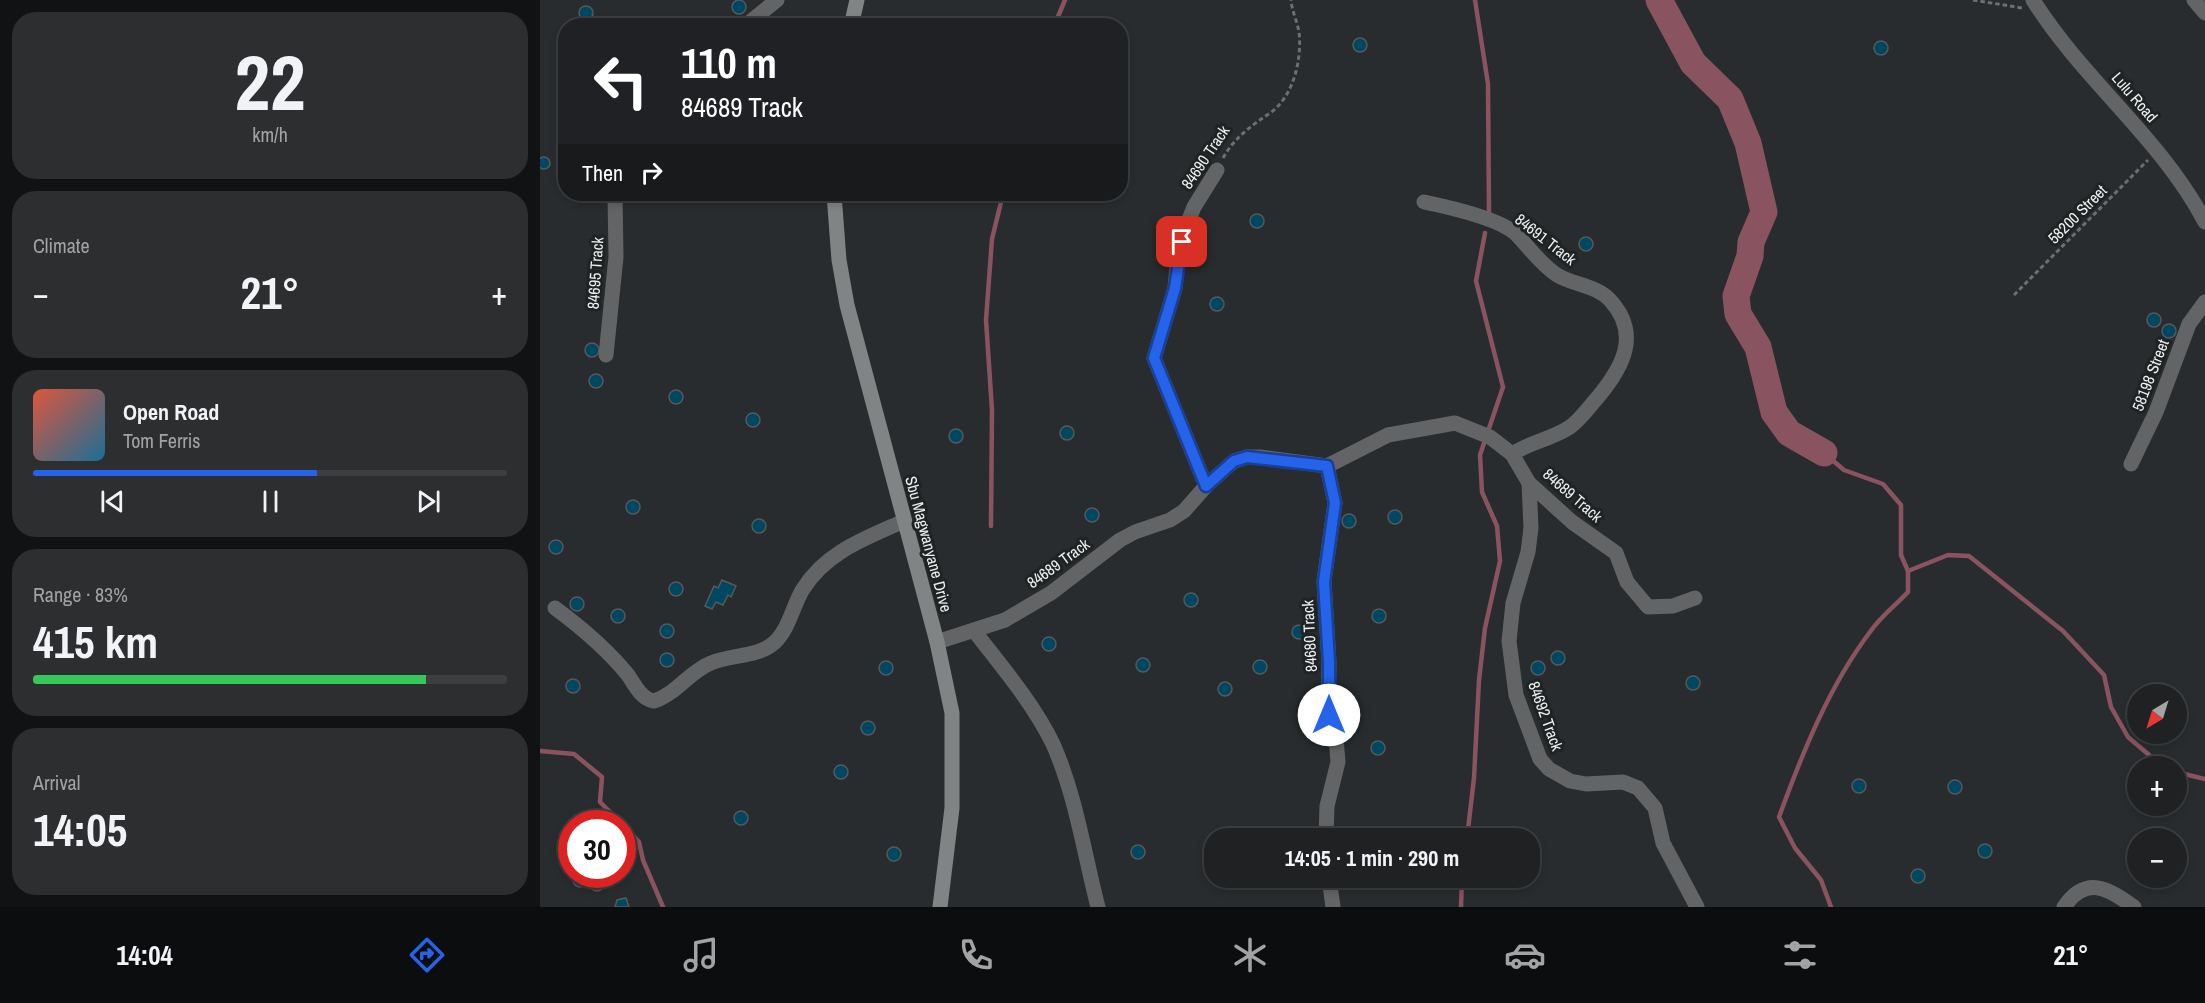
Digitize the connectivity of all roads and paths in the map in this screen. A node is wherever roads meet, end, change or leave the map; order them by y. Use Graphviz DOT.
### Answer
graph roads {
  1 [pos="777,0"];
  2 [pos="856,0"];
  3 [pos="1290,0"];
  4 [pos="1973,0"];
  5 [pos="2194,0"];
  6 [pos="2036,5"];
  7 [pos="2205,13"];
  8 [pos="755,18"];
  9 [pos="853,18"];
  10 [pos="2158,150"];
  11 [pos="1217,170"];
  12 [pos="615,201"];
  13 [pos="835,201"];
  14 [pos="1424,202"];
  15 [pos="2205,222"];
  16 [pos="2014,295"];
  17 [pos="2205,302"];
  18 [pos="606,355"];
  19 [pos="1512,454"];
  20 [pos="2131,464"];
  21 [pos="1327,466"];
  22 [pos="1529,483"];
  23 [pos="1206,486"];
  24 [pos="904,521"];
  25 [pos="1695,598"];
  26 [pos="555,608"];
  27 [pos="975,632"];
  28 [pos="938,642"];
  29 [pos="1326,828"];
  30 [pos="1330,888"];
  31 [pos="940,907"];
  32 [pos="1098,907"];
  33 [pos="1333,907"];
  34 [pos="1697,907"];
  35 [pos="2064,907"];
  36 [pos="2134,907"];
  1 -- 8 [label="street"];
  2 -- 9 [label="main road"];
  3 -- 11 [label="path, 84690 Track"];
  4 -- 6 [label="path"];
  5 -- 7 [label="street"];
  6 -- 10 [label="street, Lulu Road"];
  10 -- 15 [label="street, Lulu Road"];
  10 -- 16 [label="path, 58200 Street"];
  11 -- 23 [label="street, 84690 Track"];
  12 -- 18 [label="street, 84695 Track"];
  13 -- 24 [label="main road, Sbu Magwanyane Drive"];
  14 -- 19 [label="street, 84691 Track"];
  17 -- 20 [label="street, 58198 Street"];
  19 -- 21 [label="street, 84689 Track"];
  19 -- 22 [label="street, 84689 Track"];
  21 -- 23 [label="street, 84689 Track"];
  21 -- 29 [label="street, 84680 Track"];
  22 -- 25 [label="street, 84689 Track"];
  22 -- 34 [label="street, 84692 Track"];
  23 -- 27 [label="street, 84689 Track"];
  24 -- 26 [label="street"];
  24 -- 28 [label="main road, Sbu Magwanyane Drive"];
  27 -- 28 [label="street, 84689 Track"];
  27 -- 32 [label="street"];
  28 -- 31 [label="main road, Sbu Magwanyane Drive"];
  30 -- 33 [label="street"];
  35 -- 36 [label="street"];
}
